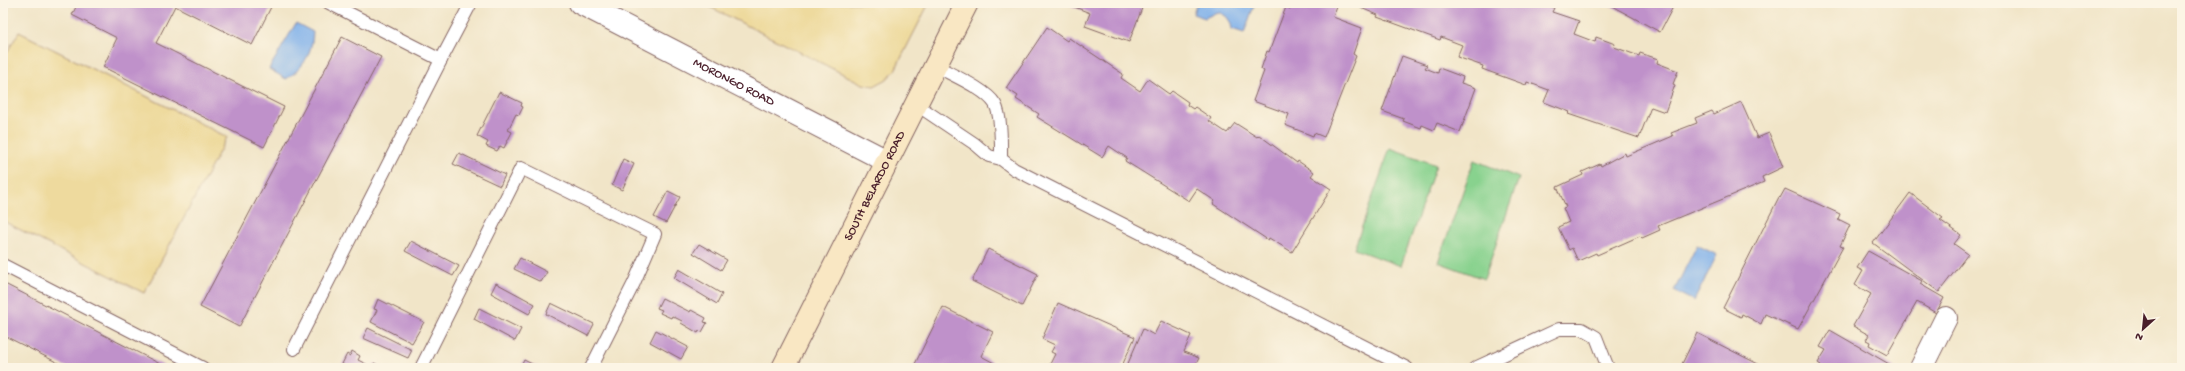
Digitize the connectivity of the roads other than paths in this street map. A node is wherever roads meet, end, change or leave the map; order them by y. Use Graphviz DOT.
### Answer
graph roads {
  1 [pos="329,3"];
  2 [pos="471,3"];
  3 [pos="580,3"];
  4 [pos="967,3"];
  5 [pos="441,60"];
  6 [pos="936,66"];
  7 [pos="917,105"];
  8 [pos="1001,159"];
  9 [pos="887,161"];
  10 [pos="3,265"];
  11 [pos="1946,318"];
  12 [pos="294,349"];
  13 [pos="203,368"];
  14 [pos="421,368"];
  15 [pos="591,368"];
  16 [pos="782,368"];
  17 [pos="1406,368"];
  18 [pos="1475,368"];
  19 [pos="1608,368"];
  20 [pos="1921,368"];
  1 -- 5 [label="lane"];
  2 -- 5 [label="lane"];
  3 -- 9 [label="street, MORONGO ROAD"];
  4 -- 6 [label="street, SOUTH BELARDO ROAD"];
  5 -- 12 [label="lane"];
  6 -- 7 [label="street, SOUTH BELARDO ROAD"];
  6 -- 8 [label="lane"];
  7 -- 8 [label="lane"];
  7 -- 9 [label="street, SOUTH BELARDO ROAD"];
  8 -- 17 [label="lane"];
  9 -- 16 [label="street, SOUTH BELARDO ROAD"];
  10 -- 13 [label="lane"];
  11 -- 20 [label="street"];
  14 -- 15 [label="lane"];
  18 -- 19 [label="lane"];
}
